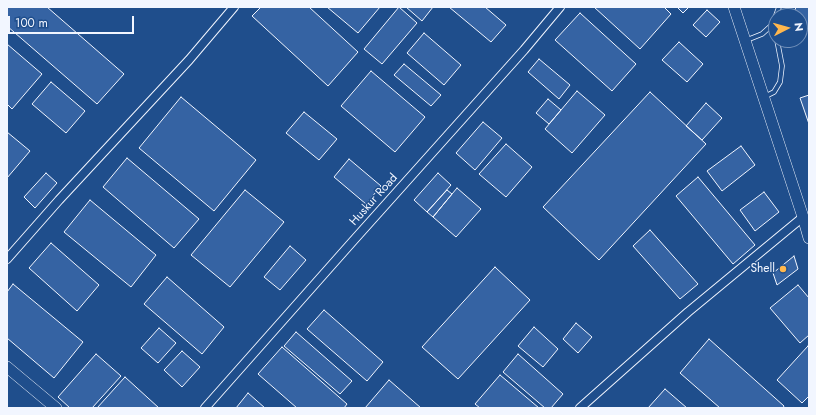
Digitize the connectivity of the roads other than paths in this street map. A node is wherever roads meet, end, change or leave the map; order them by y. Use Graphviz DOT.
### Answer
graph roads {
  1 [pos="234,7"];
  2 [pos="560,7"];
  3 [pos="734,7"];
  4 [pos="768,29"];
  5 [pos="745,41"];
  6 [pos="779,48"];
  7 [pos="764,98"];
  8 [pos="803,217"];
  9 [pos="809,238"];
  10 [pos="7,259"];
  11 [pos="7,367"];
  12 [pos="56,408"];
  13 [pos="205,408"];
  14 [pos="580,408"];
  1 -- 10 [label="street"];
  2 -- 13 [label="street, Huskur Road"];
  3 -- 5 [label="main road"];
  4 -- 5 [label="lane"];
  5 -- 7 [label="main road"];
  6 -- 7 [label="lane"];
  7 -- 8 [label="main road"];
  8 -- 9 [label="main road"];
  8 -- 14 [label="street"];
  11 -- 12 [label="main road"];
}
